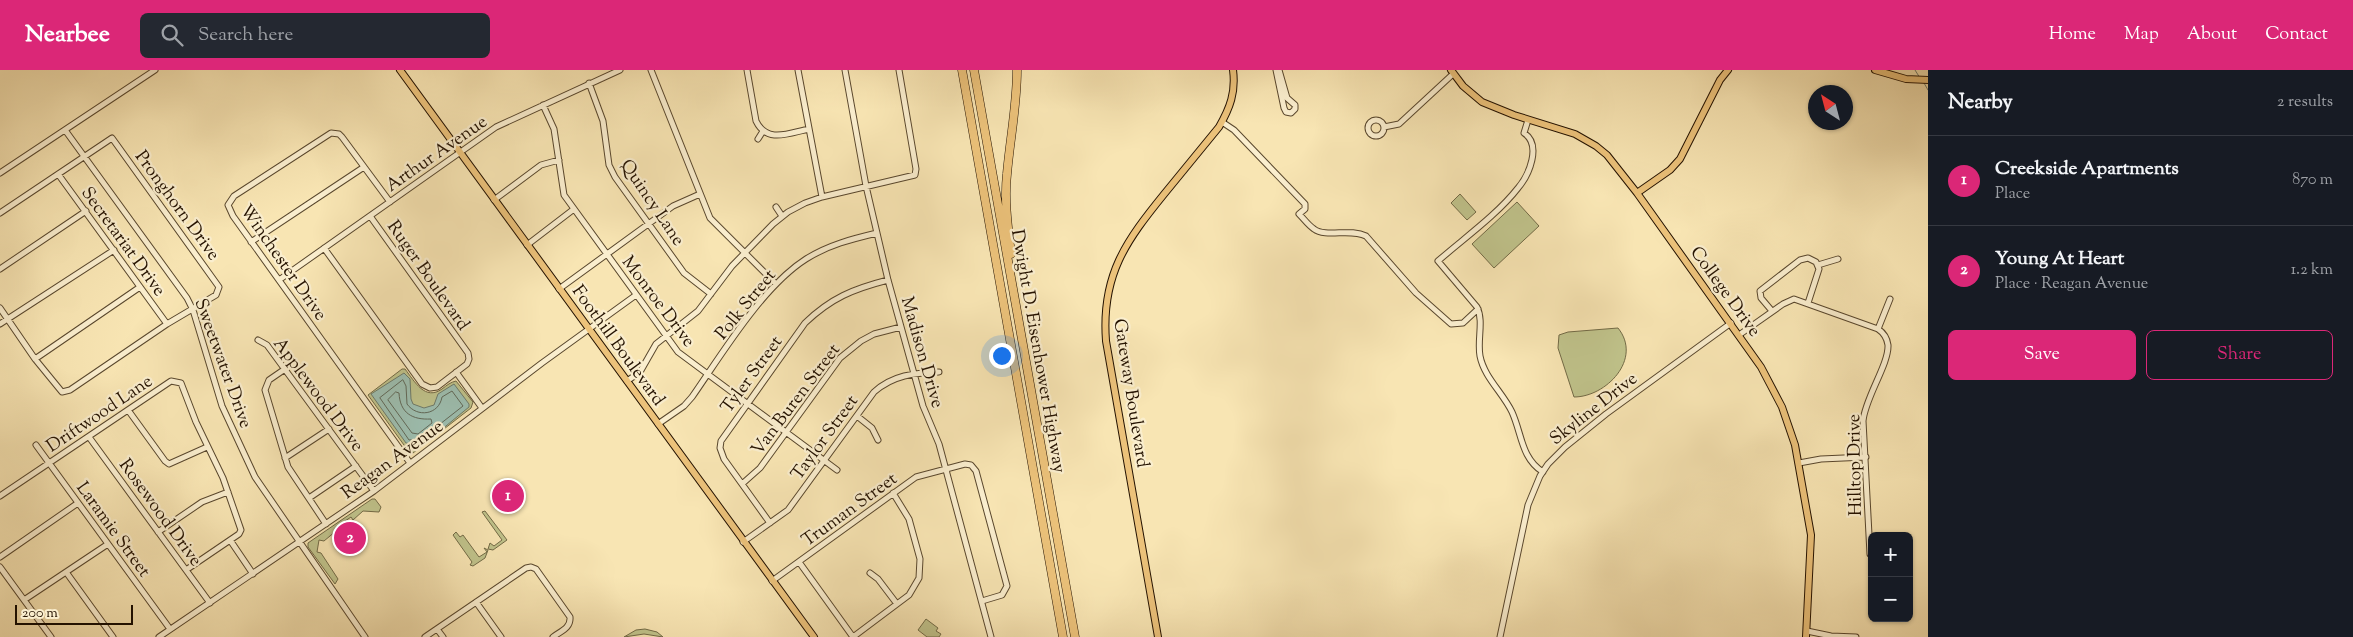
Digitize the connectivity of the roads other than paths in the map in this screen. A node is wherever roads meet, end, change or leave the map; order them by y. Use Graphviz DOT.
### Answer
graph roads {
  1 [pos="155,70"];
  2 [pos="401,70"];
  3 [pos="620,70"];
  4 [pos="651,70"];
  5 [pos="747,70"];
  6 [pos="798,70"];
  7 [pos="845,70"];
  8 [pos="898,70"];
  9 [pos="962,70"];
  10 [pos="974,70"];
  11 [pos="1017,70"];
  12 [pos="1234,70"];
  13 [pos="1278,70"];
  14 [pos="1728,70"];
  15 [pos="1874,70"];
  16 [pos="1452,72"];
  17 [pos="1928,80"];
  18 [pos="589,83"];
  19 [pos="543,105"];
  20 [pos="1528,120"];
  21 [pos="1222,122"];
  22 [pos="1384,127"];
  23 [pos="809,129"];
  24 [pos="65,130"];
  25 [pos="763,131"];
  26 [pos="758,139"];
  27 [pos="459,152"];
  28 [pos="84,157"];
  29 [pos="559,160"];
  30 [pos="364,167"];
  31 [pos="0,173"];
  32 [pos="58,174"];
  33 [pos="866,186"];
  34 [pos="1637,193"];
  35 [pos="700,194"];
  36 [pos="822,198"];
  37 [pos="494,200"];
  38 [pos="390,202"];
  39 [pos="776,208"];
  40 [pos="574,209"];
  41 [pos="86,211"];
  42 [pos="0,213"];
  43 [pos="370,216"];
  44 [pos="782,216"];
  45 [pos="649,224"];
  46 [pos="877,233"];
  47 [pos="251,242"];
  48 [pos="527,245"];
  49 [pos="324,248"];
  50 [pos="114,250"];
  51 [pos="745,253"];
  52 [pos="607,254"];
  53 [pos="1838,259"];
  54 [pos="1818,265"];
  55 [pos="0,269"];
  56 [pos="279,280"];
  57 [pos="888,280"];
  58 [pos="776,284"];
  59 [pos="140,287"];
  60 [pos="559,289"];
  61 [pos="711,294"];
  62 [pos="636,295"];
  63 [pos="1890,299"];
  64 [pos="1808,303"];
  65 [pos="0,308"];
  66 [pos="1478,309"];
  67 [pos="193,310"];
  68 [pos="1772,312"];
  69 [pos="8,319"];
  70 [pos="1731,323"];
  71 [pos="0,324"];
  72 [pos="167,324"];
  73 [pos="901,326"];
  74 [pos="1878,329"];
  75 [pos="589,330"];
  76 [pos="1739,335"];
  77 [pos="666,336"];
  78 [pos="1021,336"];
  79 [pos="258,340"];
  80 [pos="35,358"];
  81 [pos="285,369"];
  82 [pos="456,372"];
  83 [pos="939,372"];
  84 [pos="914,373"];
  85 [pos="707,375"];
  86 [pos="627,381"];
  87 [pos="747,404"];
  88 [pos="482,408"];
  89 [pos="128,410"];
  90 [pos="857,416"];
  91 [pos="658,424"];
  92 [pos="329,429"];
  93 [pos="786,432"];
  94 [pos="89,437"];
  95 [pos="878,440"];
  96 [pos="36,444"];
  97 [pos="207,448"];
  98 [pos="1866,457"];
  99 [pos="285,458"];
  100 [pos="825,460"];
  101 [pos="49,463"];
  102 [pos="410,463"];
  103 [pos="1800,463"];
  104 [pos="356,466"];
  105 [pos="946,468"];
  106 [pos="837,470"];
  107 [pos="1543,472"];
  108 [pos="742,484"];
  109 [pos="374,491"];
  110 [pos="228,492"];
  111 [pos="893,493"];
  112 [pos="0,496"];
  113 [pos="309,498"];
  114 [pos="78,504"];
  115 [pos="770,523"];
  116 [pos="326,524"];
  117 [pos="158,532"];
  118 [pos="1869,532"];
  119 [pos="230,540"];
  120 [pos="743,542"];
  121 [pos="298,543"];
  122 [pos="108,544"];
  123 [pos="0,557"];
  124 [pos="799,562"];
  125 [pos="0,567"];
  126 [pos="186,570"];
  127 [pos="66,572"];
  128 [pos="870,573"];
  129 [pos="252,574"];
  130 [pos="772,581"];
  131 [pos="24,600"];
  132 [pos="982,601"];
  133 [pos="476,602"];
  134 [pos="210,603"];
  135 [pos="897,604"];
  136 [pos="437,629"];
  137 [pos="170,630"];
  138 [pos="1806,634"];
  139 [pos="51,637"];
  140 [pos="113,637"];
  141 [pos="158,637"];
  142 [pos="365,637"];
  143 [pos="425,637"];
  144 [pos="444,637"];
  145 [pos="501,637"];
  146 [pos="553,637"];
  147 [pos="814,637"];
  148 [pos="853,637"];
  149 [pos="991,637"];
  150 [pos="1063,637"];
  151 [pos="1075,637"];
  152 [pos="1158,637"];
  153 [pos="1500,637"];
  154 [pos="1856,637"];
  1 -- 24 [label="street"];
  2 -- 27 [label="main road, Foothill Boulevard"];
  3 -- 18 [label="street, Arthur Avenue"];
  4 -- 35 [label="street"];
  5 -- 25 [label="street"];
  6 -- 23 [label="street"];
  7 -- 33 [label="street, Madison Drive"];
  8 -- 33 [label="street"];
  9 -- 150 [label="highway, Dwight D. Eisenhower Highway"];
  10 -- 78 [label="highway, Dwight D. Eisenhower Highway"];
  11 -- 78 [label="highway"];
  12 -- 21 [label="main road, Gateway Boulevard"];
  13 -- 13 [label="street"];
  14 -- 34 [label="main road"];
  15 -- 17 [label="main road"];
  16 -- 20 [label="main road, College Drive"];
  16 -- 22 [label="street"];
  18 -- 19 [label="street, Arthur Avenue"];
  18 -- 45 [label="street, Quincy Lane"];
  19 -- 27 [label="street, Arthur Avenue"];
  19 -- 29 [label="street, Monroe Drive"];
  20 -- 34 [label="main road, College Drive"];
  20 -- 66 [label="street"];
  21 -- 66 [label="street"];
  21 -- 152 [label="main road, Gateway Boulevard"];
  23 -- 25 [label="street"];
  23 -- 36 [label="street"];
  24 -- 28 [label="street, Sweetwater Drive"];
  24 -- 31 [label="street"];
  25 -- 26 [label="street"];
  27 -- 37 [label="main road, Foothill Boulevard"];
  27 -- 38 [label="street, Arthur Avenue"];
  28 -- 32 [label="street"];
  28 -- 67 [label="street, Sweetwater Drive"];
  28 -- 67 [label="street, Pronghorn Drive"];
  29 -- 37 [label="street"];
  29 -- 40 [label="street, Monroe Drive"];
  30 -- 38 [label="street, Winchester Drive"];
  30 -- 47 [label="street"];
  30 -- 47 [label="street, Winchester Drive"];
  32 -- 41 [label="street, Secretariat Drive"];
  32 -- 42 [label="street"];
  33 -- 36 [label="street"];
  33 -- 46 [label="street, Madison Drive"];
  34 -- 70 [label="main road, College Drive"];
  35 -- 45 [label="street"];
  35 -- 51 [label="street"];
  36 -- 44 [label="street"];
  37 -- 48 [label="main road, Foothill Boulevard"];
  38 -- 43 [label="street, Arthur Avenue"];
  39 -- 44 [label="street"];
  40 -- 48 [label="street"];
  40 -- 52 [label="street, Monroe Drive"];
  41 -- 50 [label="street, Secretariat Drive"];
  41 -- 55 [label="street"];
  43 -- 49 [label="street, Arthur Avenue"];
  43 -- 82 [label="street, Ruger Boulevard"];
  44 -- 51 [label="street"];
  45 -- 52 [label="street"];
  45 -- 61 [label="street, Quincy Lane"];
  46 -- 57 [label="street, Madison Drive"];
  46 -- 58 [label="street, Polk Street"];
  47 -- 56 [label="street, Winchester Drive"];
  48 -- 60 [label="main road, Foothill Boulevard"];
  49 -- 56 [label="street, Arthur Avenue"];
  49 -- 82 [label="street"];
  50 -- 59 [label="street, Secretariat Drive"];
  50 -- 69 [label="street"];
  51 -- 58 [label="street"];
  51 -- 61 [label="street"];
  52 -- 60 [label="street"];
  52 -- 62 [label="street, Monroe Drive"];
  53 -- 54 [label="street"];
  54 -- 64 [label="street"];
  54 -- 68 [label="street"];
  56 -- 102 [label="street, Winchester Drive"];
  57 -- 73 [label="street, Madison Drive"];
  57 -- 87 [label="street, Tyler Street"];
  58 -- 85 [label="street, Polk Street"];
  59 -- 72 [label="street, Secretariat Drive"];
  59 -- 80 [label="street"];
  60 -- 75 [label="main road, Foothill Boulevard"];
  61 -- 77 [label="street"];
  62 -- 75 [label="street, Reagan Avenue"];
  62 -- 77 [label="street, Monroe Drive"];
  63 -- 74 [label="street"];
  64 -- 68 [label="street"];
  64 -- 74 [label="street"];
  65 -- 69 [label="street"];
  66 -- 107 [label="street"];
  67 -- 72 [label="street"];
  67 -- 121 [label="street, Sweetwater Drive"];
  68 -- 76 [label="street"];
  69 -- 71 [label="street"];
  69 -- 80 [label="street"];
  70 -- 76 [label="main road, College Drive"];
  70 -- 107 [label="street, Skyline Drive"];
  72 -- 80 [label="street"];
  73 -- 84 [label="street, Madison Drive"];
  73 -- 93 [label="street, Van Buren Street"];
  74 -- 98 [label="street, Hilltop Drive"];
  75 -- 86 [label="main road, Foothill Boulevard"];
  75 -- 88 [label="street, Reagan Avenue"];
  76 -- 103 [label="main road, College Drive"];
  77 -- 85 [label="street, Monroe Drive"];
  77 -- 86 [label="street"];
  78 -- 151 [label="highway, Dwight D. Eisenhower Highway"];
  79 -- 81 [label="street, Applewood Drive"];
  81 -- 92 [label="street, Applewood Drive"];
  81 -- 99 [label="street"];
  82 -- 88 [label="street"];
  83 -- 84 [label="street, Taylor Street"];
  84 -- 90 [label="street, Taylor Street"];
  84 -- 105 [label="street, Madison Drive"];
  85 -- 87 [label="street, Monroe Drive"];
  85 -- 91 [label="street, Polk Street"];
  86 -- 91 [label="main road, Foothill Boulevard"];
  87 -- 93 [label="street, Monroe Drive"];
  87 -- 108 [label="street, Tyler Street"];
  88 -- 102 [label="street, Reagan Avenue"];
  89 -- 94 [label="street, Driftwood Lane"];
  89 -- 97 [label="street"];
  89 -- 97 [label="street, Driftwood Lane"];
  90 -- 95 [label="street"];
  90 -- 100 [label="street, Taylor Street"];
  91 -- 120 [label="main road, Foothill Boulevard"];
  92 -- 99 [label="street"];
  92 -- 104 [label="street, Applewood Drive"];
  93 -- 100 [label="street, Monroe Drive"];
  93 -- 108 [label="street, Van Buren Street"];
  94 -- 101 [label="street, Driftwood Lane"];
  94 -- 117 [label="street, Rosewood Drive"];
  96 -- 101 [label="street, Laramie Street"];
  97 -- 110 [label="street"];
  98 -- 103 [label="street"];
  98 -- 118 [label="street, Hilltop Drive"];
  99 -- 113 [label="street"];
  100 -- 106 [label="street, Monroe Drive"];
  100 -- 115 [label="street, Taylor Street"];
  101 -- 112 [label="street, Driftwood Lane"];
  101 -- 114 [label="street, Laramie Street"];
  102 -- 109 [label="street, Reagan Avenue"];
  103 -- 138 [label="main road, College Drive"];
  104 -- 109 [label="street, Applewood Drive"];
  104 -- 113 [label="street"];
  105 -- 111 [label="street, Truman Street"];
  105 -- 132 [label="street, Madison Drive"];
  105 -- 132 [label="street, Truman Street"];
  107 -- 153 [label="street, Skyline Drive"];
  108 -- 115 [label="street, Tyler Street"];
  109 -- 116 [label="street, Reagan Avenue"];
  110 -- 117 [label="street"];
  110 -- 119 [label="street"];
  111 -- 124 [label="street, Truman Street"];
  111 -- 135 [label="street"];
  113 -- 116 [label="street"];
  114 -- 122 [label="street, Laramie Street"];
  114 -- 123 [label="street"];
  115 -- 120 [label="street, Taylor Street"];
  116 -- 121 [label="street, Reagan Avenue"];
  117 -- 126 [label="street, Rosewood Drive"];
  119 -- 126 [label="street"];
  119 -- 129 [label="street"];
  120 -- 130 [label="main road, Foothill Boulevard"];
  121 -- 129 [label="street, Reagan Avenue"];
  121 -- 142 [label="street, Sweetwater Drive"];
  122 -- 127 [label="street"];
  122 -- 137 [label="street, Laramie Street"];
  124 -- 130 [label="street, Truman Street"];
  124 -- 148 [label="street"];
  125 -- 131 [label="street"];
  126 -- 134 [label="street, Rosewood Drive"];
  127 -- 131 [label="street"];
  127 -- 140 [label="street"];
  128 -- 135 [label="street"];
  129 -- 134 [label="street, Reagan Avenue"];
  130 -- 147 [label="main road, Foothill Boulevard"];
  131 -- 139 [label="street"];
  132 -- 149 [label="street, Madison Drive"];
  133 -- 136 [label="street"];
  133 -- 145 [label="street"];
  133 -- 146 [label="street"];
  134 -- 137 [label="street, Reagan Avenue"];
  135 -- 148 [label="street"];
  136 -- 143 [label="street"];
  136 -- 144 [label="street"];
  137 -- 141 [label="street, Reagan Avenue"];
  138 -- 154 [label="street"];
}
